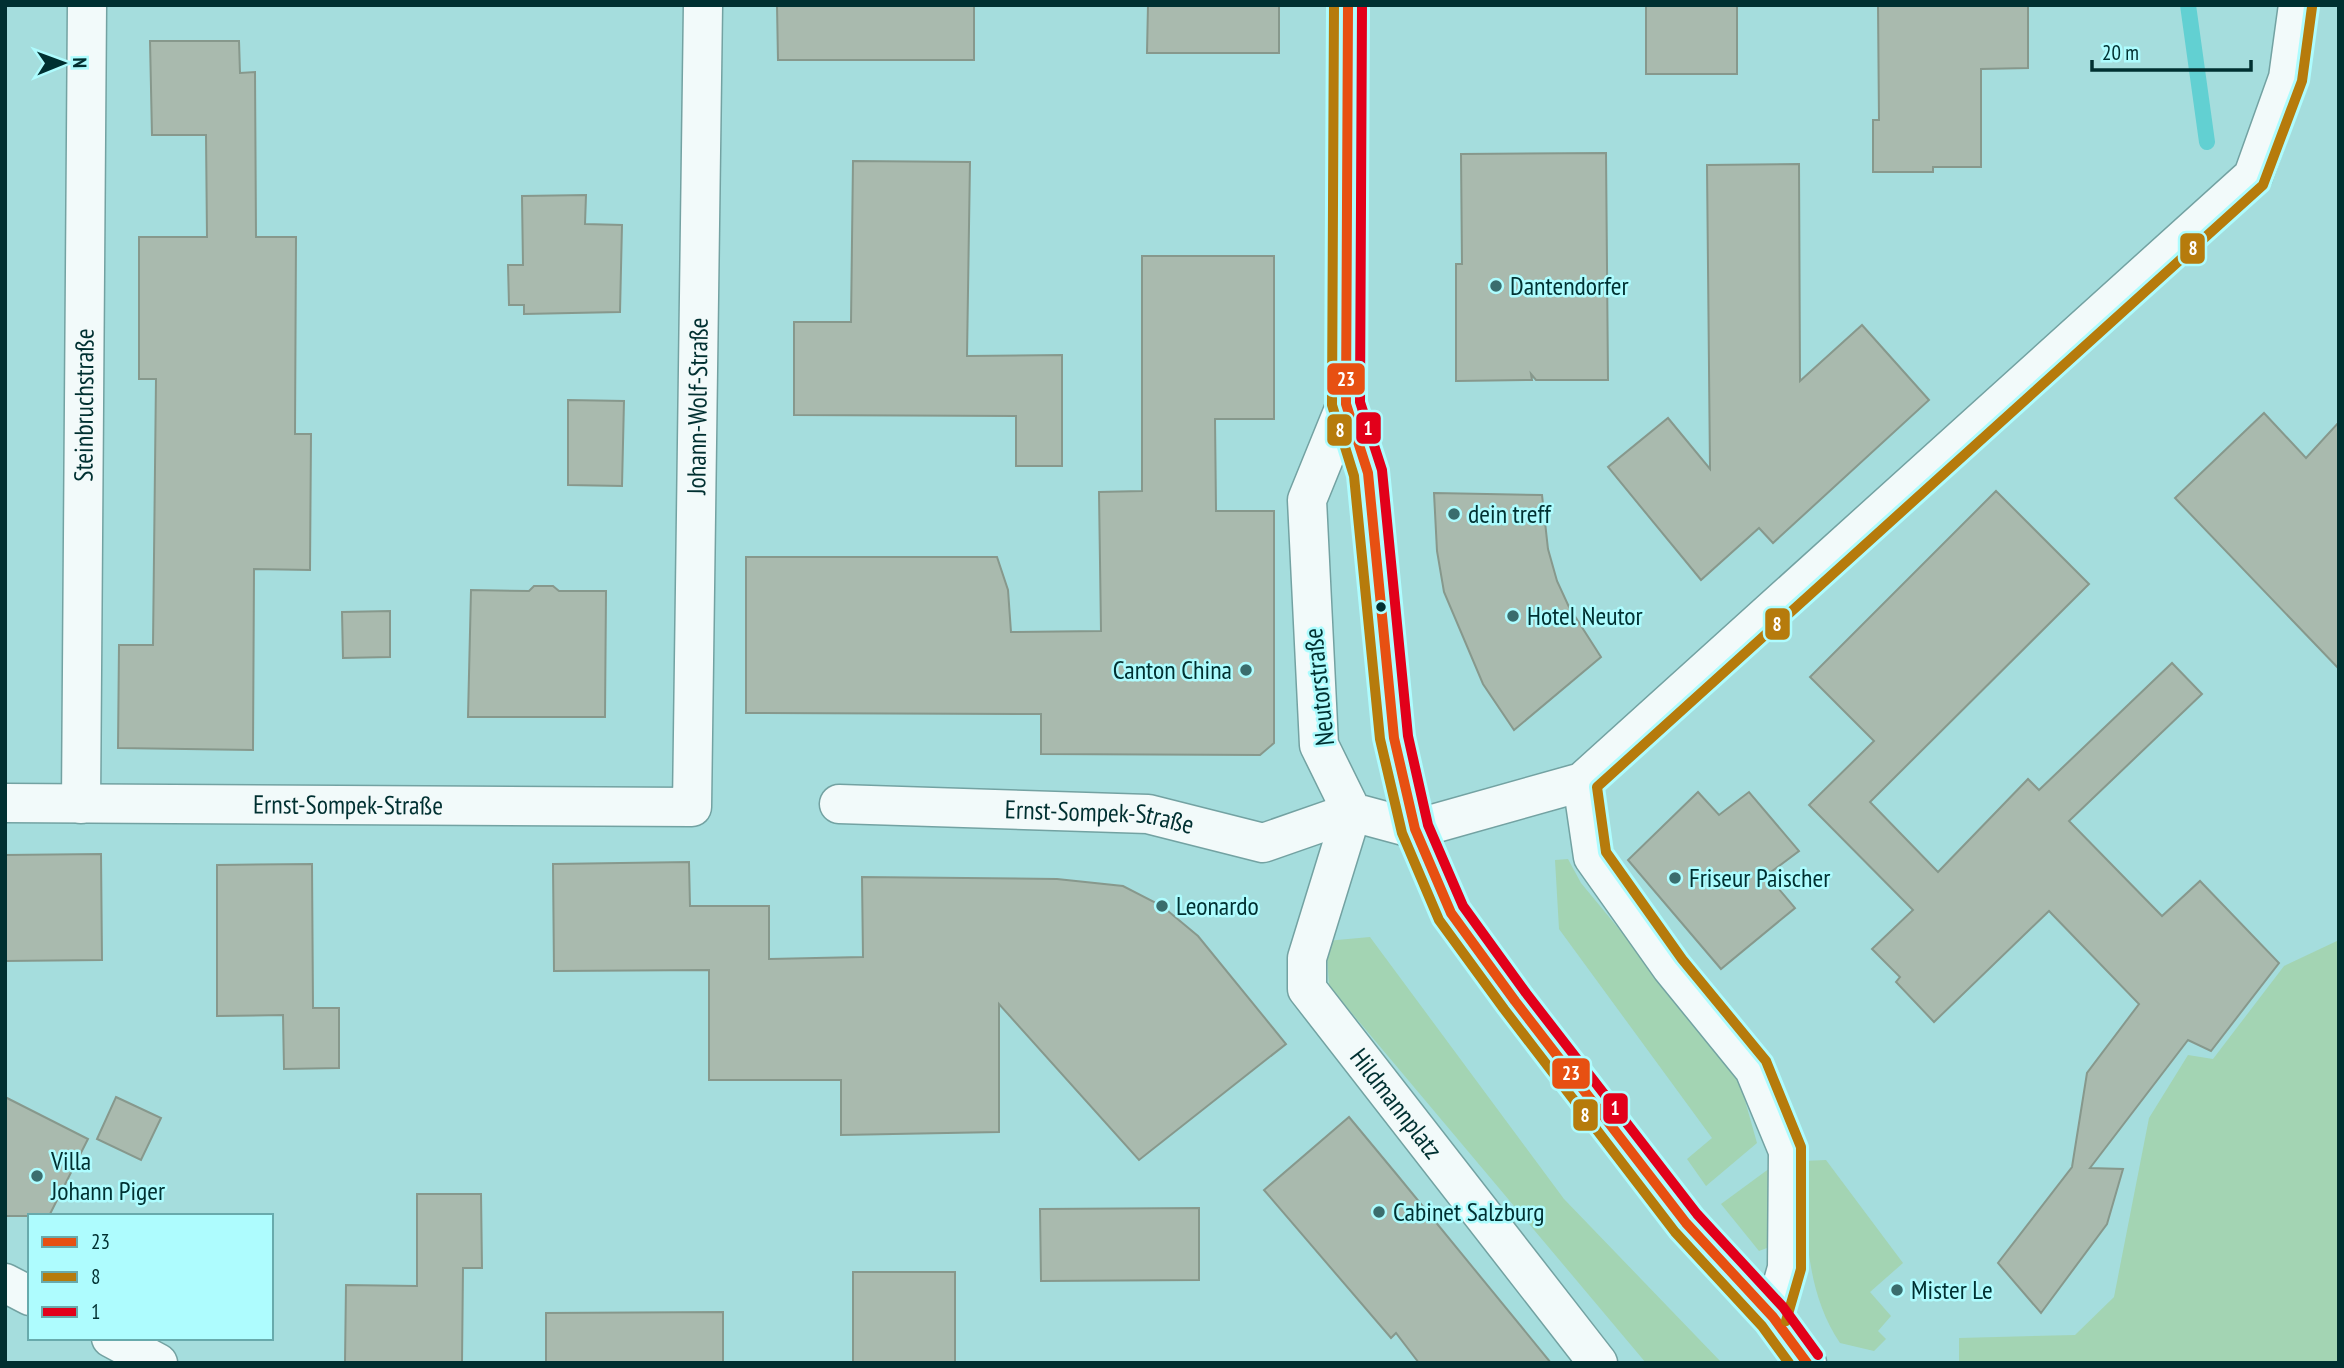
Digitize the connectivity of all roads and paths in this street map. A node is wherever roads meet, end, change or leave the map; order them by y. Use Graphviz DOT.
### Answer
graph roads {
  1 [pos="87,5"];
  2 [pos="703,5"];
  3 [pos="1348,5"];
  4 [pos="2298,5"];
  5 [pos="1346,404"];
  6 [pos="1582,782"];
  7 [pos="5,803"];
  8 [pos="81,804"];
  9 [pos="839,804"];
  10 [pos="692,807"];
  11 [pos="1352,812"];
  12 [pos="1415,829"];
  13 [pos="5,1283"];
  14 [pos="28,1295"];
  15 [pos="1773,1317"];
  16 [pos="115,1340"];
  17 [pos="158,1363"];
  18 [pos="1598,1363"];
  19 [pos="1807,1363"];
  1 -- 8 [label="street, Steinbruchstraße"];
  2 -- 10 [label="street, Johann-Wolf-Straße"];
  3 -- 5 [label="street, Neutorstraße"];
  4 -- 6 [label="street"];
  5 -- 11 [label="street, Neutorstraße"];
  5 -- 12 [label="street, Neutorstraße"];
  6 -- 12 [label="street"];
  6 -- 15 [label="street"];
  7 -- 8 [label="street, Ernst-Sompek-Straße"];
  8 -- 10 [label="street, Ernst-Sompek-Straße"];
  9 -- 11 [label="street, Ernst-Sompek-Straße"];
  11 -- 12 [label="street"];
  11 -- 18 [label="street, Hildmannplatz"];
  12 -- 15 [label="street"];
  13 -- 14 [label="street"];
  15 -- 19 [label="street"];
  16 -- 17 [label="street"];
}
